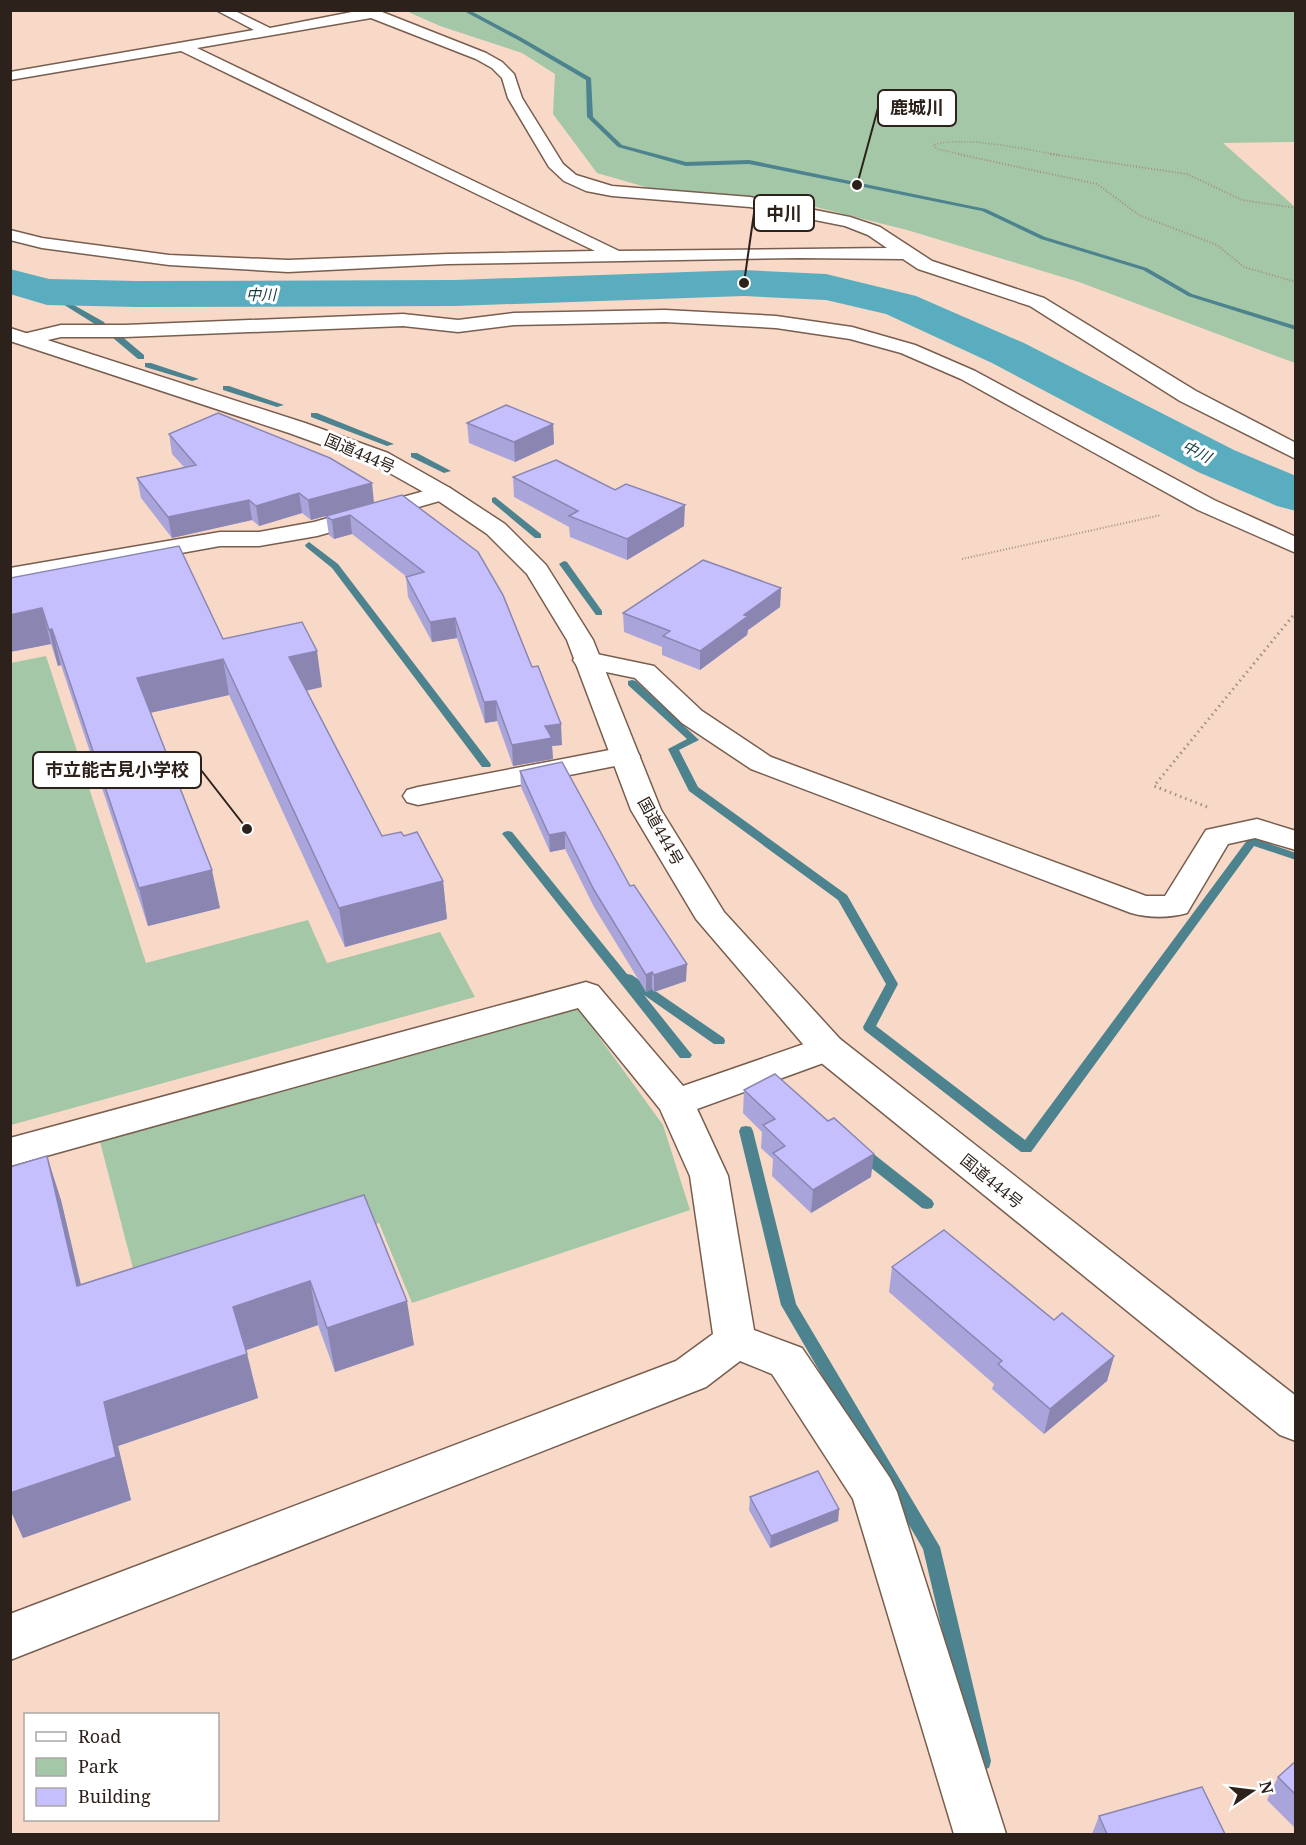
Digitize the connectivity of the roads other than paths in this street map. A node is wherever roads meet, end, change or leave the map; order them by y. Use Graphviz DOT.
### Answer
graph roads {
  1 [pos="222,10"];
  2 [pos="370,12"];
  3 [pos="269,32"];
  4 [pos="182,46"];
  5 [pos="10,76"];
  6 [pos="10,235"];
  7 [pos="618,255"];
  8 [pos="907,255"];
  9 [pos="18,336"];
  10 [pos="1296,452"];
  11 [pos="442,493"];
  12 [pos="1296,546"];
  13 [pos="10,576"];
  14 [pos="587,660"];
  15 [pos="625,756"];
  16 [pos="418,796"];
  17 [pos="1296,841"];
  18 [pos="827,1048"];
  19 [pos="676,1103"];
  20 [pos="10,1152"];
  21 [pos="735,1341"];
  22 [pos="1296,1422"];
  23 [pos="10,1637"];
  24 [pos="980,1834"];
  1 -- 3 [label="main road"];
  2 -- 3 [label="main road"];
  2 -- 8 [label="main road"];
  3 -- 4 [label="main road"];
  4 -- 5 [label="main road"];
  4 -- 7 [label="main road"];
  6 -- 7 [label="main road"];
  7 -- 8 [label="main road"];
  8 -- 10 [label="main road"];
  9 -- 11 [label="main road, 国道444号"];
  9 -- 12 [label="main road"];
  11 -- 13 [label="main road"];
  11 -- 14 [label="main road, 国道444号"];
  14 -- 15 [label="main road, 国道444号"];
  14 -- 17 [label="main road"];
  15 -- 16 [label="main road"];
  15 -- 18 [label="main road, 国道444号"];
  18 -- 19 [label="main road"];
  18 -- 22 [label="main road, 国道444号"];
  19 -- 20 [label="main road"];
  19 -- 21 [label="main road"];
  21 -- 23 [label="main road"];
  21 -- 24 [label="main road"];
}
